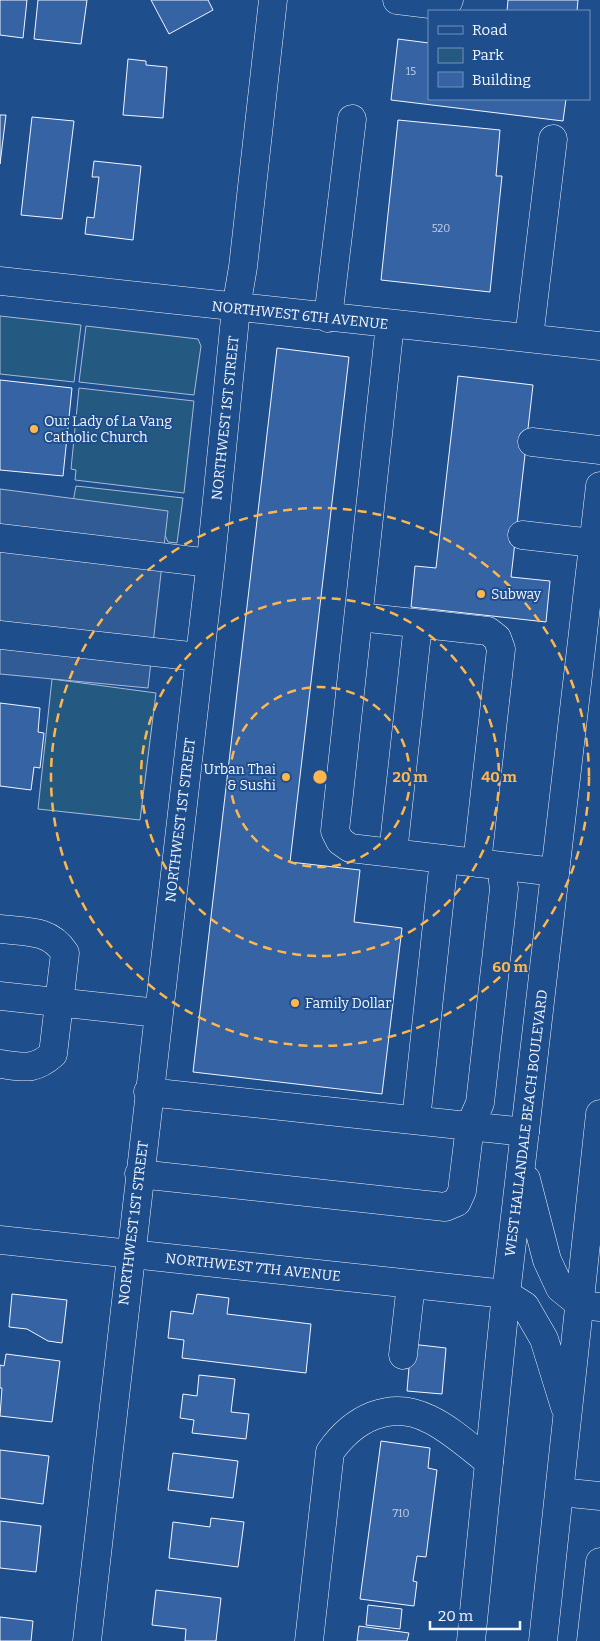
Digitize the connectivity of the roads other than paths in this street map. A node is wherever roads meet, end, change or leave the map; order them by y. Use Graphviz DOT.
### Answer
graph roads {
  1 [pos="273,0"];
  2 [pos="397,0"];
  3 [pos="449,0"];
  4 [pos="352,120"];
  5 [pos="553,139"];
  6 [pos="0,281"];
  7 [pos="236,308"];
  8 [pos="328,318"];
  9 [pos="390,324"];
  10 [pos="529,338"];
  11 [pos="600,346"];
  12 [pos="532,442"];
  13 [pos="600,450"];
  14 [pos="600,486"];
  15 [pos="522,535"];
  16 [pos="0,538"];
  17 [pos="593,543"];
  18 [pos="210,563"];
  19 [pos="359,617"];
  20 [pos="418,624"];
  21 [pos="0,635"];
  22 [pos="199,658"];
  23 [pos="393,853"];
  24 [pos="444,859"];
  25 [pos="489,864"];
  26 [pos="555,872"];
  27 [pos="0,929"];
  28 [pos="0,996"];
  29 [pos="60,1002"];
  30 [pos="158,1013"];
  31 [pos="0,1064"];
  32 [pos="148,1092"];
  33 [pos="600,1114"];
  34 [pos="416,1120"];
  35 [pos="470,1126"];
  36 [pos="525,1132"];
  37 [pos="522,1163"];
  38 [pos="139,1174"];
  39 [pos="0,1240"];
  40 [pos="130,1254"];
  41 [pos="411,1284"];
  42 [pos="506,1294"];
  43 [pos="590,1306"];
  44 [pos="403,1355"];
  45 [pos="569,1418"];
  46 [pos="489,1462"];
  47 [pos="560,1492"];
  48 [pos="600,1496"];
  49 [pos="600,1562"];
  50 [pos="87,1641"];
  51 [pos="309,1641"];
  52 [pos="471,1641"];
  53 [pos="543,1641"];
  54 [pos="591,1641"];
  1 -- 7 [label="street, NORTHWEST 1ST STREET"];
  2 -- 3 [label="street"];
  4 -- 8 [label="street"];
  5 -- 10 [label="street"];
  6 -- 7 [label="street, NORTHWEST 6TH AVENUE"];
  7 -- 8 [label="street, NORTHWEST 6TH AVENUE"];
  7 -- 18 [label="street, NORTHWEST 1ST STREET"];
  8 -- 9 [label="street, NORTHWEST 6TH AVENUE"];
  9 -- 10 [label="street, NORTHWEST 6TH AVENUE"];
  9 -- 19 [label="street"];
  10 -- 11 [label="street, NORTHWEST 6TH AVENUE"];
  12 -- 13 [label="street"];
  14 -- 17 [label="street, WEST HALLANDALE BEACH BOULEVARD"];
  15 -- 17 [label="street"];
  16 -- 18 [label="street"];
  17 -- 26 [label="street, WEST HALLANDALE BEACH BOULEVARD"];
  18 -- 22 [label="street, NORTHWEST 1ST STREET"];
  19 -- 20 [label="street"];
  19 -- 23 [label="street"];
  20 -- 23 [label="street"];
  20 -- 25 [label="street"];
  21 -- 22 [label="street"];
  22 -- 30 [label="street, NORTHWEST 1ST STREET"];
  23 -- 24 [label="street"];
  24 -- 25 [label="street"];
  24 -- 34 [label="street"];
  25 -- 26 [label="street"];
  25 -- 35 [label="street"];
  26 -- 36 [label="street, WEST HALLANDALE BEACH BOULEVARD"];
  27 -- 29 [label="street"];
  28 -- 29 [label="street"];
  29 -- 30 [label="street"];
  29 -- 31 [label="street"];
  30 -- 32 [label="street, NORTHWEST 1ST STREET"];
  32 -- 34 [label="street"];
  32 -- 38 [label="street, NORTHWEST 1ST STREET"];
  33 -- 43 [label="street"];
  34 -- 35 [label="street"];
  35 -- 36 [label="street"];
  35 -- 38 [label="street"];
  36 -- 37 [label="street, WEST HALLANDALE BEACH BOULEVARD"];
  37 -- 42 [label="street, WEST HALLANDALE BEACH BOULEVARD"];
  37 -- 43 [label="street"];
  38 -- 40 [label="street, NORTHWEST 1ST STREET"];
  39 -- 40 [label="street, NORTHWEST 7TH AVENUE"];
  40 -- 41 [label="street, NORTHWEST 7TH AVENUE"];
  40 -- 50 [label="street, NORTHWEST 1ST STREET"];
  41 -- 42 [label="street, NORTHWEST 7TH AVENUE"];
  41 -- 44 [label="street"];
  42 -- 45 [label="street"];
  42 -- 46 [label="street, WEST HALLANDALE BEACH BOULEVARD"];
  43 -- 45 [label="street"];
  45 -- 47 [label="street"];
  46 -- 51 [label="street"];
  46 -- 52 [label="street, WEST HALLANDALE BEACH BOULEVARD"];
  47 -- 48 [label="street"];
  47 -- 53 [label="street"];
  49 -- 54 [label="street"];
}
